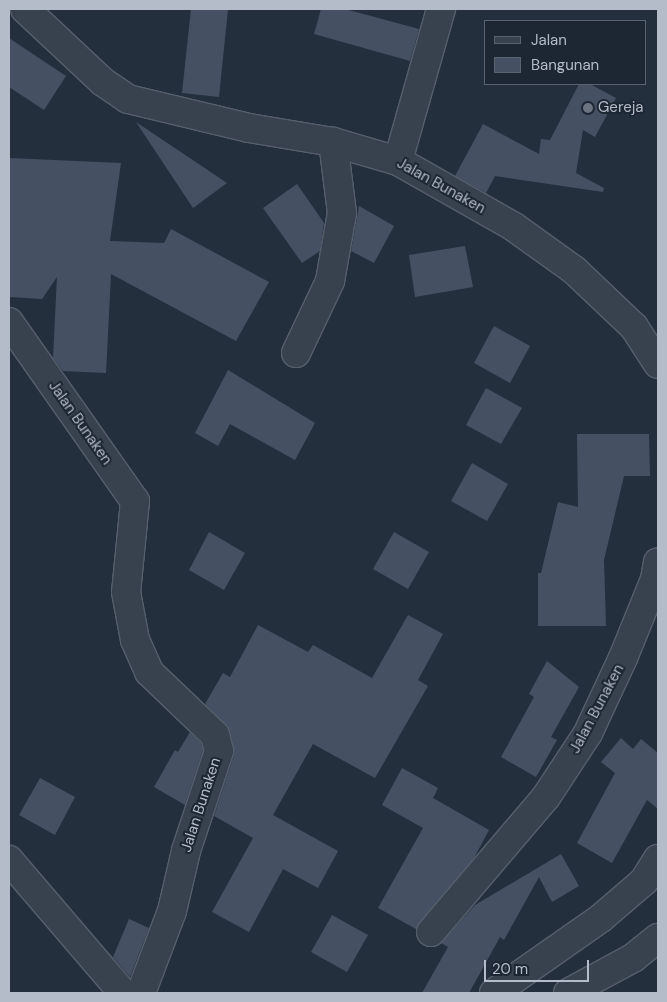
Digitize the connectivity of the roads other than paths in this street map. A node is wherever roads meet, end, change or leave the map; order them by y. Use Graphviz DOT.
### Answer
graph roads {
  1 [pos="25,9"];
  2 [pos="441,9"];
  3 [pos="333,142"];
  4 [pos="398,161"];
  5 [pos="9,322"];
  6 [pos="296,353"];
  7 [pos="658,364"];
  8 [pos="658,562"];
  9 [pos="658,859"];
  10 [pos="9,860"];
  11 [pos="432,932"];
  12 [pos="658,938"];
  13 [pos="123,993"];
  14 [pos="140,993"];
  15 [pos="494,993"];
  16 [pos="568,993"];
  1 -- 3 [label="street, Jalan Bunaken"];
  2 -- 4 [label="street"];
  3 -- 4 [label="street, Jalan Bunaken"];
  3 -- 6 [label="street"];
  4 -- 7 [label="street, Jalan Bunaken"];
  5 -- 14 [label="street, Jalan Bunaken"];
  8 -- 11 [label="street, Jalan Bunaken"];
  9 -- 15 [label="street"];
  10 -- 13 [label="street"];
  12 -- 16 [label="street"];
}
